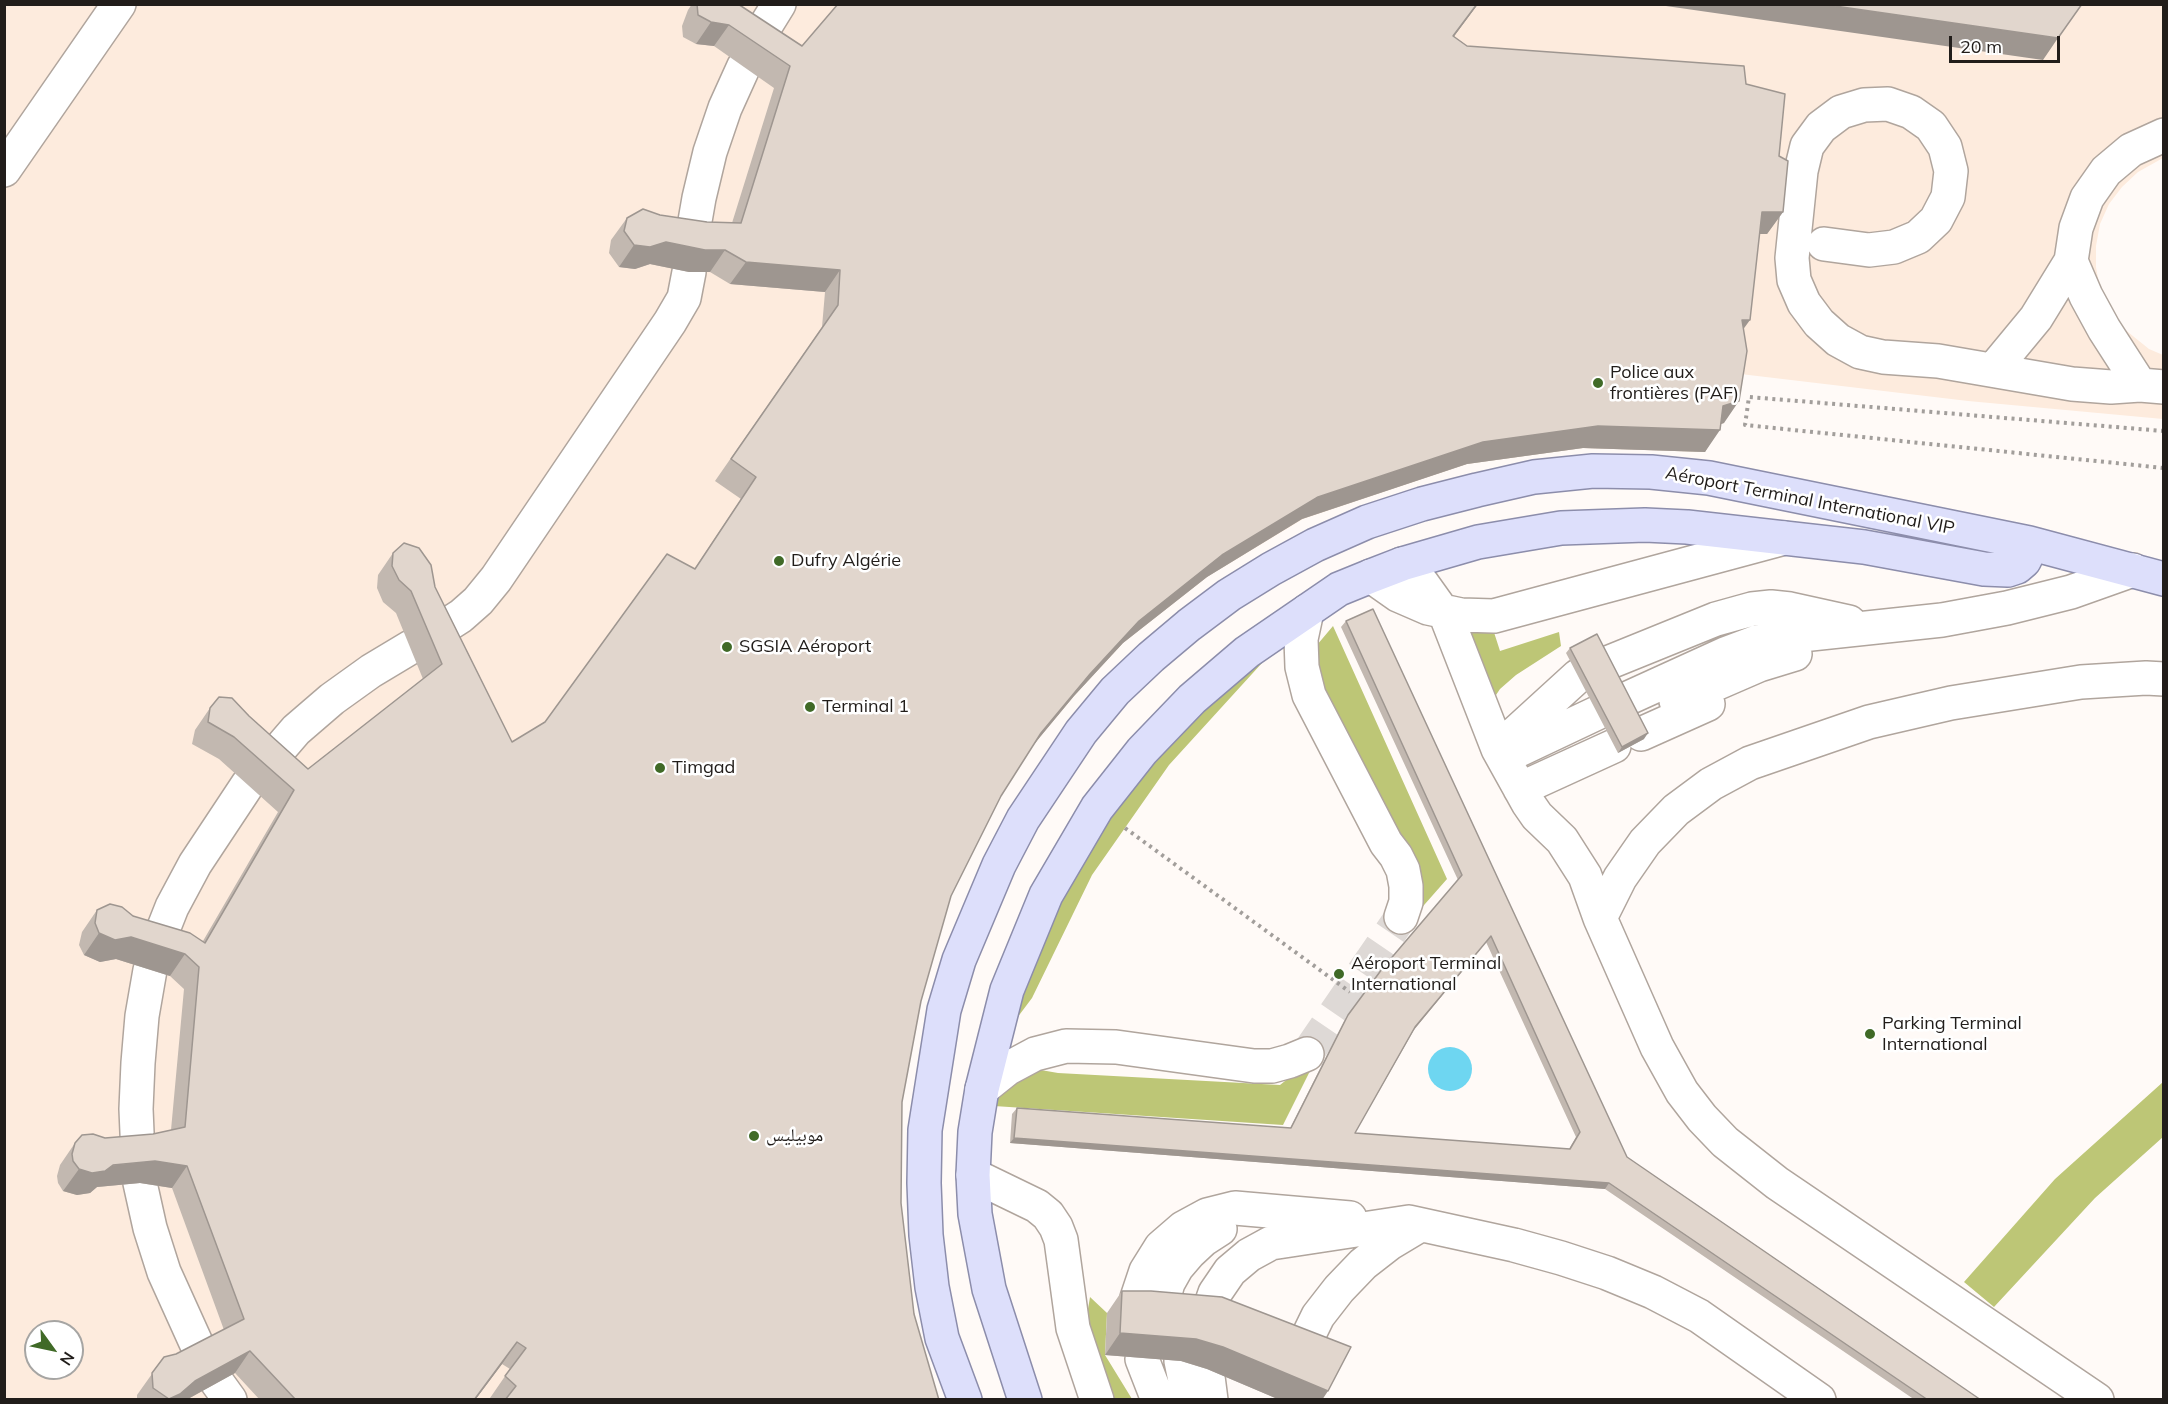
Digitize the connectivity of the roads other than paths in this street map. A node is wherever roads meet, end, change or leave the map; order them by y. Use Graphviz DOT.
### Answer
graph roads {
  1 [pos="119,4"];
  2 [pos="779,4"];
  3 [pos="2163,135"];
  4 [pos="4,170"];
  5 [pos="1824,244"];
  6 [pos="2071,261"];
  7 [pos="1993,370"];
  8 [pos="2152,386"];
  9 [pos="1786,537"];
  10 [pos="2029,543"];
  11 [pos="1402,564"];
  12 [pos="2153,573"];
  13 [pos="1371,576"];
  14 [pos="1307,611"];
  15 [pos="1443,611"];
  16 [pos="2163,679"];
  17 [pos="1610,705"];
  18 [pos="1508,767"];
  19 [pos="1401,917"];
  20 [pos="1600,918"];
  21 [pos="1307,1054"];
  22 [pos="982,1089"];
  23 [pos="973,1175"];
  24 [pos="1414,1224"];
  25 [pos="1299,1355"];
  26 [pos="1181,1369"];
  27 [pos="216,1379"];
  28 [pos="965,1400"];
  29 [pos="1025,1400"];
  30 [pos="1097,1400"];
  31 [pos="1158,1400"];
  32 [pos="1174,1400"];
  33 [pos="1189,1400"];
  34 [pos="1819,1400"];
  35 [pos="2097,1400"];
  1 -- 4 [label="street"];
  2 -- 27 [label="street"];
  3 -- 6 [label="street"];
  5 -- 7 [label="street"];
  6 -- 7 [label="street"];
  6 -- 8 [label="street"];
  7 -- 8 [label="street"];
  9 -- 10 [label="main road"];
  9 -- 11 [label="main road"];
  9 -- 15 [label="street"];
  10 -- 12 [label="main road, Aéroport Terminal International VIP"];
  10 -- 28 [label="main road, Aéroport Terminal International VIP"];
  11 -- 13 [label="main road"];
  11 -- 15 [label="street"];
  12 -- 17 [label="street"];
  13 -- 14 [label="main road"];
  13 -- 15 [label="street"];
  14 -- 19 [label="street"];
  14 -- 22 [label="main road"];
  15 -- 18 [label="street"];
  16 -- 20 [label="street"];
  17 -- 18 [label="street"];
  17 -- 18 [label="street"];
  18 -- 20 [label="street"];
  20 -- 35 [label="street"];
  21 -- 22 [label="street"];
  22 -- 23 [label="main road"];
  23 -- 29 [label="main road"];
  23 -- 30 [label="street"];
  24 -- 24 [label="street"];
  24 -- 25 [label="street"];
  24 -- 34 [label="street"];
  26 -- 31 [label="street"];
  26 -- 32 [label="street"];
  26 -- 33 [label="street"];
}
